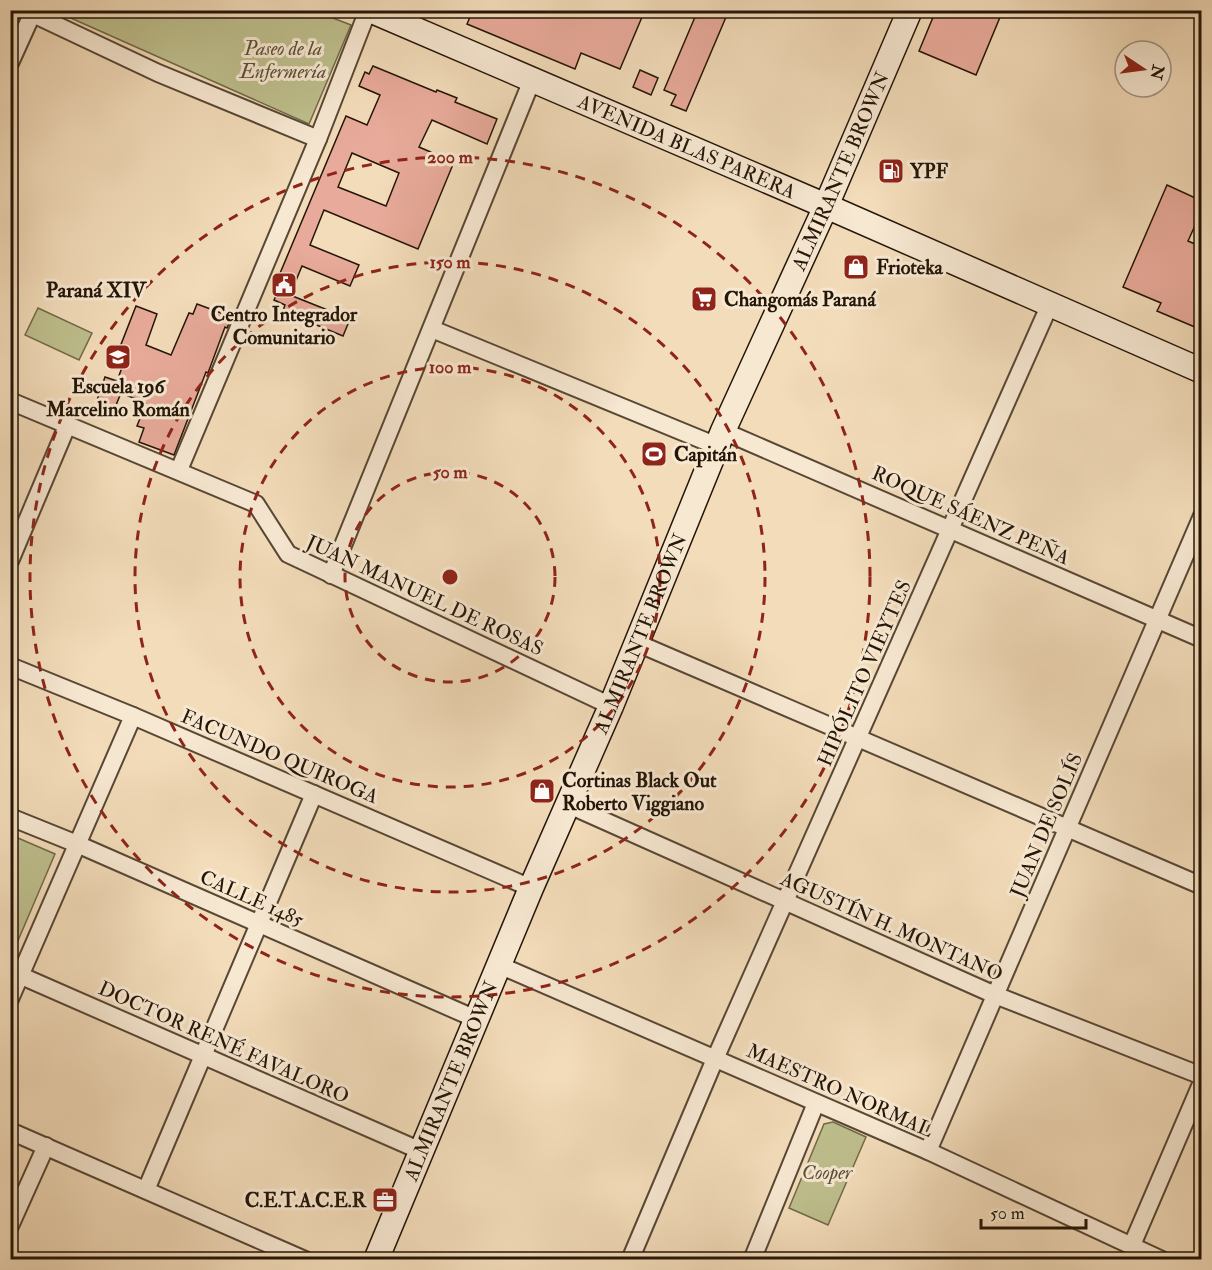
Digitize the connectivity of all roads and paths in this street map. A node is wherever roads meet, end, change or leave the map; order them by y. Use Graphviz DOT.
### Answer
graph roads {
  1 [pos="369,10"];
  2 [pos="910,10"];
  3 [pos="34,12"];
  4 [pos="10,63"];
  5 [pos="532,80"];
  6 [pos="318,139"];
  7 [pos="826,206"];
  8 [pos="1050,304"];
  9 [pos="432,329"];
  10 [pos="1202,371"];
  11 [pos="10,401"];
  12 [pos="67,426"];
  13 [pos="720,438"];
  14 [pos="179,470"];
  15 [pos="1202,516"];
  16 [pos="951,529"];
  17 [pos="10,561"];
  18 [pos="331,575"];
  19 [pos="1157,620"];
  20 [pos="1202,639"];
  21 [pos="637,643"];
  22 [pos="10,666"];
  23 [pos="611,706"];
  24 [pos="133,716"];
  25 [pos="857,738"];
  26 [pos="314,794"];
  27 [pos="569,805"];
  28 [pos="10,817"];
  29 [pos="1067,828"];
  30 [pos="77,844"];
  31 [pos="1202,886"];
  32 [pos="531,888"];
  33 [pos="785,901"];
  34 [pos="259,923"];
  35 [pos="499,965"];
  36 [pos="16,973"];
  37 [pos="995,995"];
  38 [pos="10,999"];
  39 [pos="476,1019"];
  40 [pos="203,1055"];
  41 [pos="715,1059"];
  42 [pos="1202,1076"];
  43 [pos="1202,1082"];
  44 [pos="816,1103"];
  45 [pos="10,1131"];
  46 [pos="46,1146"];
  47 [pos="421,1151"];
  48 [pos="928,1151"];
  49 [pos="146,1190"];
  50 [pos="10,1227"];
  51 [pos="1132,1245"];
  52 [pos="305,1260"];
  53 [pos="376,1260"];
  54 [pos="630,1260"];
  55 [pos="752,1260"];
  56 [pos="1162,1260"];
  1 -- 5 [label="main road, AVENIDA BLAS PARERA"];
  1 -- 6 [label="street"];
  2 -- 7 [label="main road, ALMIRANTE BROWN"];
  3 -- 4 [label="street"];
  3 -- 6 [label="street"];
  5 -- 7 [label="main road, AVENIDA BLAS PARERA"];
  5 -- 9 [label="street"];
  6 -- 14 [label="street"];
  7 -- 8 [label="main road, AVENIDA BLAS PARERA"];
  7 -- 13 [label="main road, ALMIRANTE BROWN"];
  8 -- 10 [label="main road, AVENIDA BLAS PARERA"];
  8 -- 16 [label="street, HIPÓLITO VIEYTES"];
  9 -- 13 [label="street, ROQUE SÁENZ PEÑA"];
  9 -- 18 [label="street"];
  11 -- 12 [label="street, JUAN MANUEL DE ROSAS"];
  12 -- 14 [label="street, JUAN MANUEL DE ROSAS"];
  12 -- 17 [label="street"];
  13 -- 16 [label="street, ROQUE SÁENZ PEÑA"];
  13 -- 21 [label="main road, ALMIRANTE BROWN"];
  14 -- 18 [label="street, JUAN MANUEL DE ROSAS"];
  15 -- 19 [label="street, JUAN DE SOLÍS"];
  16 -- 19 [label="street, ROQUE SÁENZ PEÑA"];
  16 -- 25 [label="street, HIPÓLITO VIEYTES"];
  18 -- 23 [label="street, JUAN MANUEL DE ROSAS"];
  19 -- 20 [label="street, ROQUE SÁENZ PEÑA"];
  19 -- 29 [label="street, JUAN DE SOLÍS"];
  21 -- 23 [label="main road, ALMIRANTE BROWN"];
  21 -- 25 [label="street"];
  22 -- 24 [label="street, FACUNDO QUIROGA"];
  23 -- 27 [label="main road, ALMIRANTE BROWN"];
  24 -- 26 [label="street, FACUNDO QUIROGA"];
  24 -- 30 [label="street"];
  25 -- 29 [label="street"];
  25 -- 33 [label="street, HIPÓLITO VIEYTES"];
  26 -- 32 [label="street, FACUNDO QUIROGA"];
  26 -- 34 [label="street"];
  27 -- 32 [label="main road, ALMIRANTE BROWN"];
  27 -- 33 [label="street, AGUSTÍN H. MONTANO"];
  28 -- 30 [label="street, CALLE 1485"];
  29 -- 31 [label="street"];
  29 -- 37 [label="street, JUAN DE SOLÍS"];
  30 -- 34 [label="street, CALLE 1485"];
  30 -- 36 [label="street"];
  32 -- 35 [label="main road, ALMIRANTE BROWN"];
  33 -- 37 [label="street, AGUSTÍN H. MONTANO"];
  33 -- 41 [label="street, HIPÓLITO VIEYTES"];
  34 -- 39 [label="street, CALLE 1485"];
  34 -- 40 [label="street"];
  35 -- 39 [label="main road, ALMIRANTE BROWN"];
  35 -- 41 [label="street, MAESTRO NORMAL"];
  36 -- 38 [label="street"];
  36 -- 40 [label="street, DOCTOR RENÉ FAVALORO"];
  37 -- 42 [label="street, AGUSTÍN H. MONTANO"];
  37 -- 48 [label="street, JUAN DE SOLÍS"];
  39 -- 47 [label="main road, ALMIRANTE BROWN"];
  40 -- 47 [label="street, DOCTOR RENÉ FAVALORO"];
  40 -- 49 [label="street"];
  41 -- 44 [label="street, MAESTRO NORMAL"];
  41 -- 54 [label="street, HIPÓLITO VIEYTES"];
  43 -- 51 [label="street"];
  44 -- 48 [label="street, MAESTRO NORMAL"];
  44 -- 55 [label="street"];
  45 -- 46 [label="street"];
  46 -- 49 [label="street"];
  46 -- 50 [label="street"];
  47 -- 53 [label="main road, ALMIRANTE BROWN"];
  48 -- 51 [label="street, MAESTRO NORMAL"];
  49 -- 52 [label="street"];
  51 -- 56 [label="street, MAESTRO NORMAL"];
}
